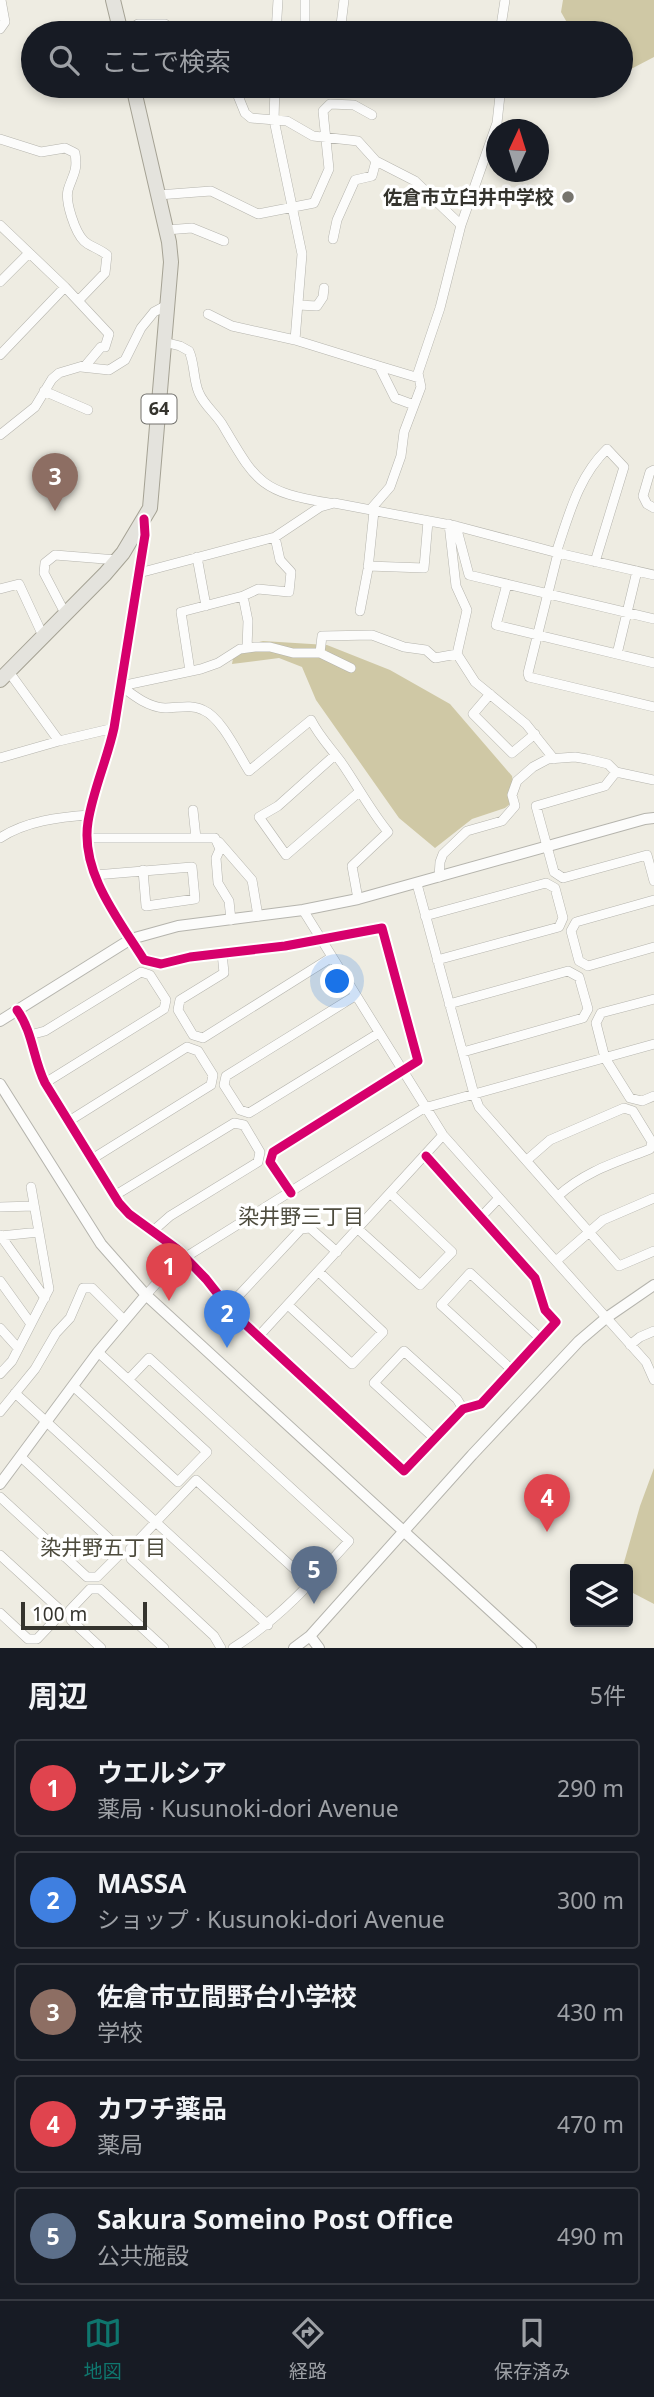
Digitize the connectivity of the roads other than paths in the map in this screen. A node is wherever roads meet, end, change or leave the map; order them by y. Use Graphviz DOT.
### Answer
graph roads {
  1 [pos="1,0"];
  2 [pos="113,0"];
  3 [pos="123,0"];
  4 [pos="278,0"];
  5 [pos="306,0"];
  6 [pos="344,0"];
  7 [pos="505,0"];
  8 [pos="118,18"];
  9 [pos="119,21"];
  10 [pos="277,21"];
  11 [pos="305,21"];
  12 [pos="341,21"];
  13 [pos="503,21"];
  14 [pos="0,29"];
  15 [pos="136,98"];
  16 [pos="239,98"];
  17 [pos="275,98"];
  18 [pos="500,98"];
  19 [pos="372,115"];
  20 [pos="274,120"];
  21 [pos="324,137"];
  22 [pos="0,139"];
  23 [pos="376,161"];
  24 [pos="158,195"];
  25 [pos="292,208"];
  26 [pos="0,225"];
  27 [pos="461,225"];
  28 [pos="166,230"];
  29 [pos="333,239"];
  30 [pos="224,241"];
  31 [pos="29,253"];
  32 [pos="0,282"];
  33 [pos="65,287"];
  34 [pos="324,288"];
  35 [pos="78,301"];
  36 [pos="167,305"];
  37 [pos="298,305"];
  38 [pos="208,314"];
  39 [pos="295,340"];
  40 [pos="164,342"];
  41 [pos="0,355"];
  42 [pos="379,366"];
  43 [pos="79,367"];
  44 [pos="419,378"];
  45 [pos="44,391"];
  46 [pos="414,405"];
  47 [pos="88,410"];
  48 [pos="0,435"];
  49 [pos="654,470"];
  50 [pos="334,503"];
  51 [pos="654,508"];
  52 [pos="372,511"];
  53 [pos="144,519"];
  54 [pos="428,521"];
  55 [pos="453,525"];
  56 [pos="275,537"];
  57 [pos="557,553"];
  58 [pos="197,557"];
  59 [pos="117,560"];
  60 [pos="595,562"];
  61 [pos="368,566"];
  62 [pos="637,571"];
  63 [pos="139,573"];
  64 [pos="654,575"];
  65 [pos="507,584"];
  66 [pos="0,589"];
  67 [pos="546,594"];
  68 [pos="243,596"];
  69 [pos="206,606"];
  70 [pos="360,611"];
  71 [pos="627,614"];
  72 [pos="66,615"];
  73 [pos="654,619"];
  74 [pos="537,635"];
  75 [pos="44,638"];
  76 [pos="247,648"];
  77 [pos="320,653"];
  78 [pos="457,654"];
  79 [pos="617,654"];
  80 [pos="654,663"];
  81 [pos="351,668"];
  82 [pos="190,671"];
  83 [pos="4,676"];
  84 [pos="121,686"];
  85 [pos="490,694"];
  86 [pos="654,707"];
  87 [pos="114,728"];
  88 [pos="535,734"];
  89 [pos="59,741"];
  90 [pos="335,755"];
  91 [pos="0,758"];
  92 [pos="554,759"];
  93 [pos="616,772"];
  94 [pos="654,780"];
  95 [pos="359,792"];
  96 [pos="192,810"];
  97 [pos="90,815"];
  98 [pos="654,818"];
  99 [pos="0,838"];
  100 [pos="87,838"];
  101 [pos="196,838"];
  102 [pos="215,838"];
  103 [pos="547,848"];
  104 [pos="143,870"];
  105 [pos="95,875"];
  106 [pos="439,877"];
  107 [pos="654,881"];
  108 [pos="417,884"];
  109 [pos="358,900"];
  110 [pos="654,900"];
  111 [pos="303,910"];
  112 [pos="258,916"];
  113 [pos="425,916"];
  114 [pos="231,920"];
  115 [pos="131,939"];
  116 [pos="321,940"];
  117 [pos="654,947"];
  118 [pos="222,953"];
  119 [pos="332,957"];
  120 [pos="437,960"];
  121 [pos="355,996"];
  122 [pos="654,999"];
  123 [pos="450,1004"];
  124 [pos="18,1010"];
  125 [pos="0,1021"];
  126 [pos="379,1033"];
  127 [pos="30,1035"];
  128 [pos="654,1044"];
  129 [pos="463,1052"];
  130 [pos="605,1058"];
  131 [pos="402,1072"];
  132 [pos="45,1083"];
  133 [pos="0,1084"];
  134 [pos="474,1094"];
  135 [pos="654,1096"];
  136 [pos="424,1108"];
  137 [pos="69,1121"];
  138 [pos="443,1135"];
  139 [pos="426,1156"];
  140 [pos="92,1159"];
  141 [pos="527,1160"];
  142 [pos="31,1187"];
  143 [pos="291,1193"];
  144 [pos="391,1194"];
  145 [pos="114,1196"];
  146 [pos="558,1196"];
  147 [pos="499,1198"];
  148 [pos="654,1198"];
  149 [pos="34,1206"];
  150 [pos="0,1207"];
  151 [pos="481,1217"];
  152 [pos="358,1229"];
  153 [pos="153,1231"];
  154 [pos="589,1231"];
  155 [pos="39,1232"];
  156 [pos="0,1236"];
  157 [pos="654,1251"];
  158 [pos="337,1252"];
  159 [pos="186,1258"];
  160 [pos="556,1261"];
  161 [pos="319,1272"];
  162 [pos="0,1282"];
  163 [pos="654,1285"];
  164 [pos="146,1295"];
  165 [pos="45,1298"];
  166 [pos="288,1305"];
  167 [pos="228,1307"];
  168 [pos="606,1318"];
  169 [pos="124,1320"];
  170 [pos="31,1324"];
  171 [pos="0,1328"];
  172 [pos="654,1331"];
  173 [pos="258,1337"];
  174 [pos="541,1339"];
  175 [pos="630,1345"];
  176 [pos="18,1348"];
  177 [pos="98,1352"];
  178 [pos="512,1370"];
  179 [pos="0,1374"];
  180 [pos="129,1380"];
  181 [pos="654,1380"];
  182 [pos="73,1387"];
  183 [pos="15,1393"];
  184 [pos="463,1409"];
  185 [pos="0,1412"];
  186 [pos="46,1421"];
  187 [pos="434,1438"];
  188 [pos="20,1457"];
  189 [pos="0,1484"];
  190 [pos="0,1497"];
  191 [pos="156,1522"];
  192 [pos="404,1531"];
  193 [pos="0,1555"];
  194 [pos="311,1584"];
  195 [pos="0,1613"];
  196 [pos="268,1625"];
  197 [pos="310,1636"];
  198 [pos="101,1648"];
  199 [pos="164,1648"];
  200 [pos="221,1648"];
  201 [pos="233,1648"];
  202 [pos="294,1648"];
  203 [pos="319,1648"];
  204 [pos="531,1648"];
  1 -- 14 [label="street"];
  2 -- 8 [label="main road"];
  3 -- 8 [label="street"];
  4 -- 10 [label="street"];
  5 -- 11 [label="street"];
  6 -- 12 [label="street"];
  7 -- 13 [label="street"];
  8 -- 9 [label="main road"];
  15 -- 24 [label="main road, 64"];
  16 -- 20 [label="street"];
  17 -- 20 [label="street"];
  18 -- 27 [label="street"];
  19 -- 21 [label="street"];
  20 -- 21 [label="street"];
  20 -- 25 [label="street"];
  21 -- 23 [label="street"];
  21 -- 25 [label="street"];
  22 -- 35 [label="street"];
  23 -- 27 [label="street"];
  23 -- 29 [label="street"];
  24 -- 25 [label="street"];
  24 -- 28 [label="main road, 64"];
  25 -- 37 [label="street"];
  26 -- 31 [label="street"];
  27 -- 44 [label="street"];
  28 -- 30 [label="street"];
  28 -- 36 [label="main road, 64"];
  31 -- 32 [label="street"];
  31 -- 33 [label="street"];
  33 -- 35 [label="street"];
  33 -- 41 [label="street"];
  34 -- 37 [label="street"];
  35 -- 43 [label="street"];
  36 -- 40 [label="main road, 64"];
  36 -- 43 [label="street"];
  37 -- 39 [label="street"];
  38 -- 39 [label="street"];
  39 -- 42 [label="street"];
  40 -- 50 [label="street"];
  40 -- 53 [label="main road, 64"];
  42 -- 44 [label="street"];
  42 -- 46 [label="street"];
  43 -- 45 [label="street"];
  44 -- 46 [label="street"];
  45 -- 47 [label="street"];
  45 -- 48 [label="street"];
  46 -- 52 [label="street"];
  49 -- 51 [label="street"];
  50 -- 52 [label="street"];
  50 -- 56 [label="street"];
  52 -- 54 [label="street"];
  52 -- 61 [label="street"];
  53 -- 59 [label="main road, 64"];
  53 -- 63 [label="street"];
  54 -- 55 [label="street"];
  54 -- 61 [label="street"];
  55 -- 57 [label="street"];
  55 -- 65 [label="street"];
  55 -- 78 [label="street"];
  56 -- 58 [label="street"];
  56 -- 68 [label="street"];
  57 -- 60 [label="street"];
  57 -- 60 [label="street"];
  57 -- 67 [label="street"];
  58 -- 63 [label="street"];
  58 -- 69 [label="street"];
  59 -- 72 [label="main road, 64"];
  59 -- 72 [label="street"];
  60 -- 62 [label="street"];
  61 -- 70 [label="street"];
  62 -- 64 [label="street"];
  62 -- 71 [label="street"];
  63 -- 84 [label="street"];
  65 -- 67 [label="street"];
  65 -- 74 [label="street"];
  66 -- 75 [label="street"];
  67 -- 71 [label="street"];
  67 -- 74 [label="street"];
  68 -- 69 [label="street"];
  68 -- 76 [label="street"];
  69 -- 82 [label="street"];
  71 -- 73 [label="street"];
  71 -- 79 [label="street"];
  72 -- 75 [label="main road, 64"];
  74 -- 79 [label="street"];
  74 -- 86 [label="street"];
  75 -- 83 [label="main road, 64"];
  76 -- 77 [label="street"];
  76 -- 82 [label="street"];
  77 -- 78 [label="street"];
  77 -- 81 [label="street"];
  78 -- 85 [label="street"];
  79 -- 80 [label="street"];
  82 -- 84 [label="street"];
  83 -- 89 [label="street"];
  84 -- 87 [label="street"];
  84 -- 90 [label="street"];
  85 -- 88 [label="street"];
  85 -- 88 [label="street"];
  87 -- 89 [label="street"];
  87 -- 97 [label="street"];
  88 -- 92 [label="street"];
  89 -- 91 [label="street"];
  90 -- 95 [label="street"];
  90 -- 95 [label="street"];
  92 -- 93 [label="street"];
  92 -- 106 [label="street"];
  93 -- 94 [label="street"];
  93 -- 103 [label="street"];
  95 -- 109 [label="street"];
  96 -- 101 [label="street"];
  97 -- 99 [label="street"];
  97 -- 100 [label="street"];
  98 -- 103 [label="street"];
  100 -- 101 [label="street"];
  100 -- 105 [label="street"];
  101 -- 102 [label="street"];
  102 -- 112 [label="street"];
  102 -- 114 [label="street"];
  103 -- 106 [label="street"];
  103 -- 107 [label="street"];
  104 -- 104 [label="street"];
  104 -- 105 [label="street"];
  105 -- 115 [label="street"];
  106 -- 108 [label="street"];
  108 -- 109 [label="street"];
  108 -- 113 [label="street"];
  109 -- 111 [label="street"];
  110 -- 117 [label="street"];
  111 -- 112 [label="street"];
  111 -- 116 [label="street"];
  112 -- 114 [label="street"];
  113 -- 120 [label="street"];
  113 -- 120 [label="street"];
  114 -- 115 [label="street"];
  115 -- 118 [label="street"];
  115 -- 124 [label="street"];
  116 -- 118 [label="street"];
  116 -- 119 [label="street"];
  116 -- 131 [label="street"];
  118 -- 119 [label="street"];
  119 -- 121 [label="street"];
  120 -- 123 [label="street"];
  121 -- 126 [label="street"];
  121 -- 126 [label="street"];
  122 -- 130 [label="street"];
  123 -- 129 [label="street"];
  123 -- 129 [label="street"];
  124 -- 125 [label="street"];
  124 -- 127 [label="street"];
  126 -- 131 [label="street"];
  127 -- 132 [label="street"];
  127 -- 132 [label="street"];
  128 -- 130 [label="street"];
  129 -- 134 [label="street"];
  130 -- 134 [label="street"];
  130 -- 135 [label="street"];
  131 -- 136 [label="street"];
  131 -- 143 [label="street"];
  132 -- 137 [label="street"];
  133 -- 164 [label="street"];
  134 -- 136 [label="street"];
  134 -- 141 [label="street"];
  136 -- 138 [label="street"];
  136 -- 143 [label="street"];
  137 -- 140 [label="street"];
  137 -- 140 [label="street"];
  138 -- 139 [label="street"];
  138 -- 147 [label="street"];
  139 -- 144 [label="street"];
  139 -- 151 [label="street"];
  140 -- 145 [label="street"];
  141 -- 146 [label="street"];
  141 -- 146 [label="street"];
  142 -- 149 [label="street"];
  143 -- 159 [label="street"];
  144 -- 152 [label="street"];
  144 -- 152 [label="street"];
  145 -- 153 [label="street"];
  145 -- 153 [label="street"];
  146 -- 154 [label="street"];
  147 -- 151 [label="street"];
  147 -- 160 [label="street"];
  148 -- 154 [label="street"];
  149 -- 150 [label="street"];
  149 -- 155 [label="street"];
  151 -- 174 [label="street"];
  152 -- 158 [label="street"];
  153 -- 159 [label="street"];
  154 -- 157 [label="street"];
  154 -- 160 [label="street"];
  155 -- 156 [label="street"];
  155 -- 165 [label="street"];
  156 -- 165 [label="street"];
  158 -- 161 [label="street"];
  158 -- 167 [label="street"];
  159 -- 164 [label="street"];
  159 -- 167 [label="street"];
  160 -- 168 [label="street"];
  161 -- 166 [label="street"];
  161 -- 166 [label="street"];
  162 -- 170 [label="street"];
  163 -- 168 [label="street"];
  164 -- 169 [label="street"];
  164 -- 192 [label="street"];
  165 -- 170 [label="street"];
  166 -- 173 [label="street"];
  167 -- 173 [label="street"];
  168 -- 175 [label="street"];
  168 -- 192 [label="street"];
  169 -- 177 [label="street"];
  169 -- 183 [label="street"];
  170 -- 176 [label="street"];
  171 -- 176 [label="street"];
  172 -- 175 [label="street"];
  173 -- 187 [label="street"];
  174 -- 178 [label="street"];
  174 -- 178 [label="street"];
  175 -- 181 [label="street"];
  176 -- 179 [label="street"];
  177 -- 180 [label="street"];
  177 -- 182 [label="street"];
  178 -- 184 [label="street"];
  180 -- 182 [label="street"];
  180 -- 194 [label="street"];
  182 -- 186 [label="street"];
  183 -- 185 [label="street"];
  183 -- 186 [label="street"];
  184 -- 187 [label="street"];
  184 -- 187 [label="street"];
  186 -- 188 [label="street"];
  186 -- 191 [label="street"];
  188 -- 189 [label="street"];
  188 -- 190 [label="street"];
  191 -- 194 [label="street"];
  191 -- 196 [label="street"];
  191 -- 200 [label="street"];
  192 -- 197 [label="street"];
  192 -- 204 [label="street"];
  193 -- 195 [label="street"];
  194 -- 196 [label="street"];
  196 -- 201 [label="street"];
  197 -- 202 [label="street"];
  197 -- 203 [label="street"];
  198 -- 199 [label="street"];
}
